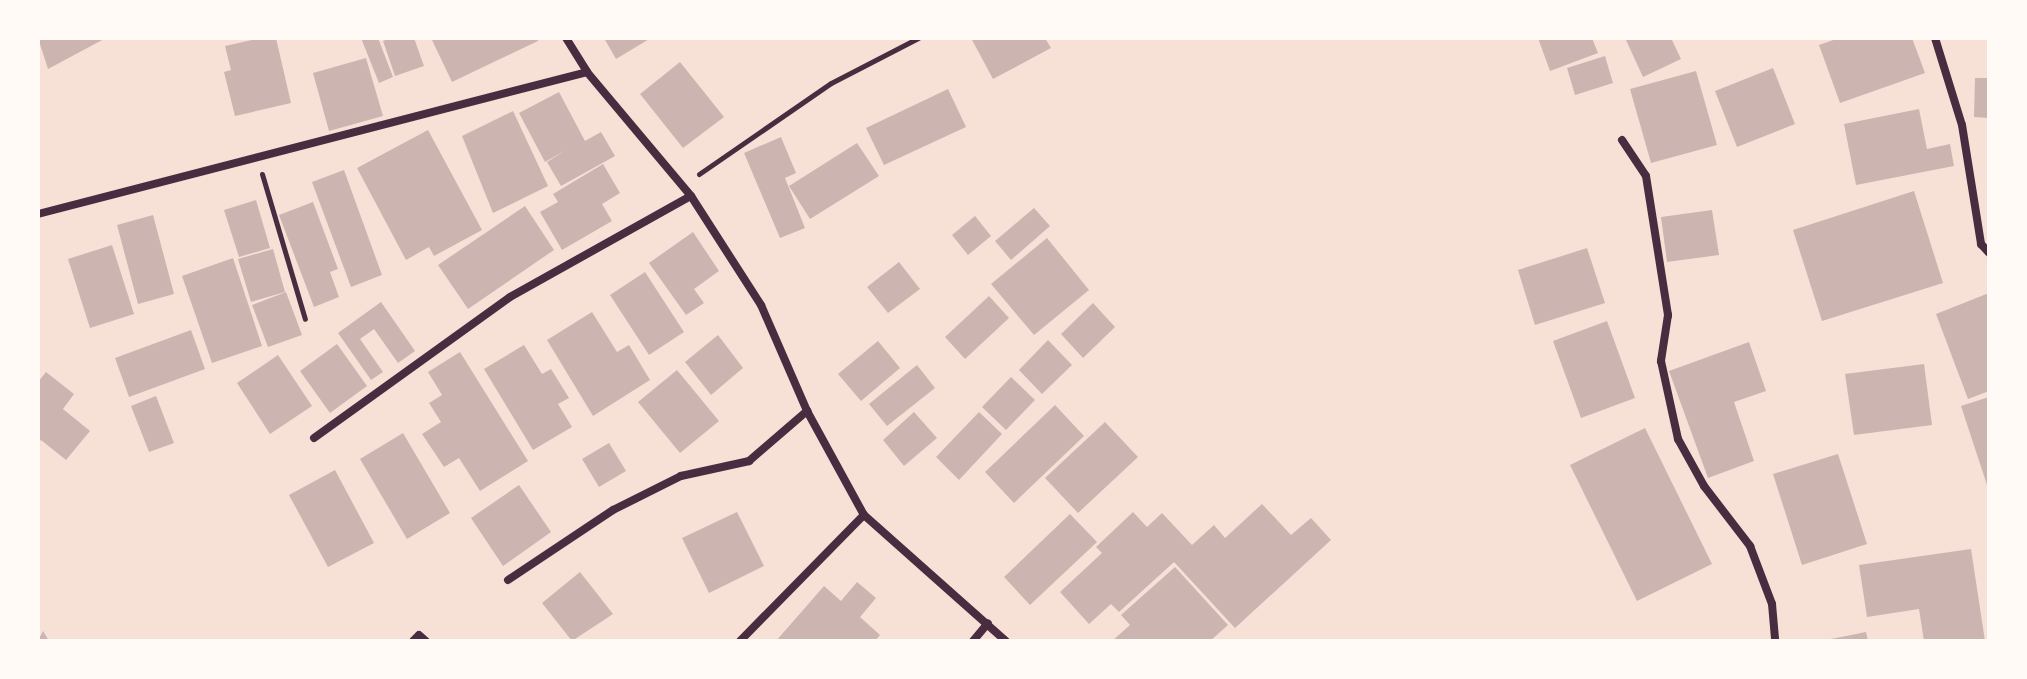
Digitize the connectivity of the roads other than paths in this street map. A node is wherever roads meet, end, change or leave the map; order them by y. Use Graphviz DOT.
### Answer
graph roads {
  1 [pos="566,38"];
  2 [pos="1935,38"];
  3 [pos="587,72"];
  4 [pos="1622,140"];
  5 [pos="691,196"];
  6 [pos="38,214"];
  7 [pos="1989,253"];
  8 [pos="807,411"];
  9 [pos="314,438"];
  10 [pos="864,515"];
  11 [pos="508,580"];
  12 [pos="988,623"];
  13 [pos="413,641"];
  14 [pos="426,641"];
  15 [pos="740,641"];
  16 [pos="973,641"];
  17 [pos="1006,641"];
  18 [pos="1775,641"];
  1 -- 3 [label="street"];
  2 -- 7 [label="street"];
  3 -- 5 [label="street"];
  3 -- 6 [label="street"];
  4 -- 18 [label="street"];
  5 -- 8 [label="street"];
  5 -- 9 [label="street"];
  8 -- 10 [label="street"];
  8 -- 11 [label="street"];
  10 -- 12 [label="street"];
  10 -- 15 [label="street"];
  12 -- 16 [label="street"];
  12 -- 17 [label="street"];
  13 -- 14 [label="street"];
}
